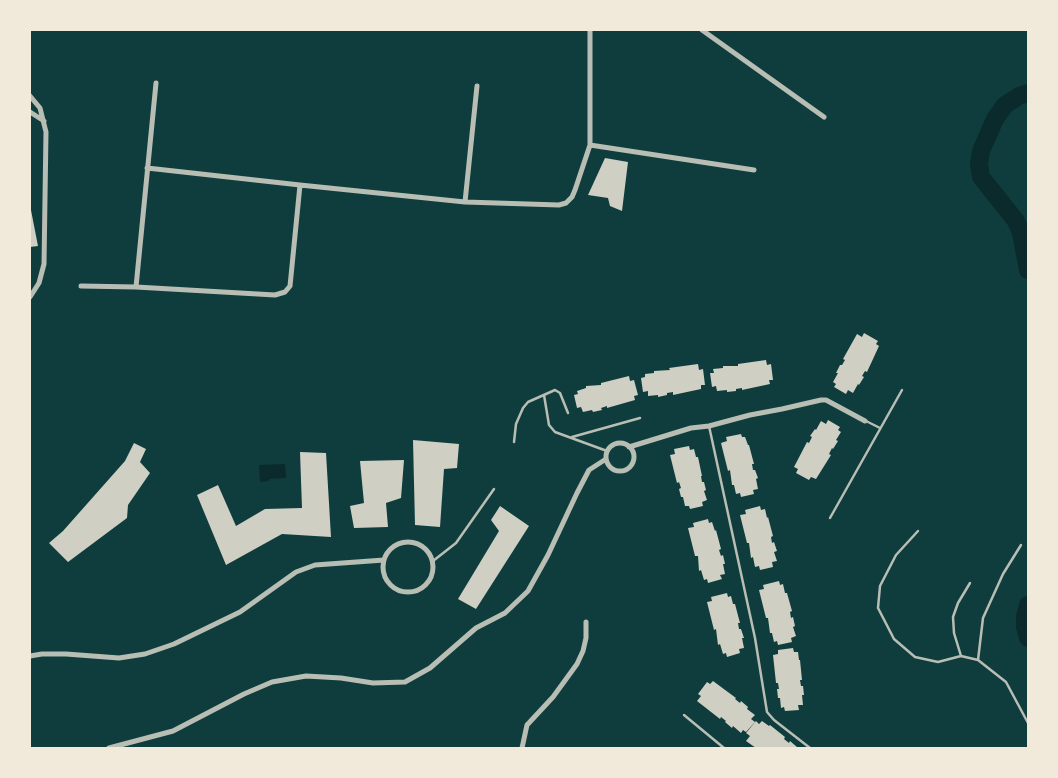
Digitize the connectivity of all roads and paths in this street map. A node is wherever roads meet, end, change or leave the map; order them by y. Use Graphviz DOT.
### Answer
graph roads {
  1 [pos="590,30"];
  2 [pos="702,30"];
  3 [pos="156,83"];
  4 [pos="477,86"];
  5 [pos="30,96"];
  6 [pos="30,112"];
  7 [pos="824,117"];
  8 [pos="44,121"];
  9 [pos="590,145"];
  10 [pos="147,168"];
  11 [pos="754,170"];
  12 [pos="300,185"];
  13 [pos="465,202"];
  14 [pos="81,286"];
  15 [pos="136,287"];
  16 [pos="30,297"];
  17 [pos="902,390"];
  18 [pos="544,394"];
  19 [pos="568,413"];
  20 [pos="640,418"];
  21 [pos="865,421"];
  22 [pos="709,426"];
  23 [pos="880,428"];
  24 [pos="571,438"];
  25 [pos="514,442"];
  26 [pos="629,447"];
  27 [pos="608,451"];
  28 [pos="606,459"];
  29 [pos="494,488"];
  30 [pos="830,518"];
  31 [pos="918,531"];
  32 [pos="1021,545"];
  33 [pos="384,560"];
  34 [pos="433,561"];
  35 [pos="970,582"];
  36 [pos="586,622"];
  37 [pos="30,656"];
  38 [pos="960,656"];
  39 [pos="978,660"];
  40 [pos="684,715"];
  41 [pos="1028,722"];
  42 [pos="110,748"];
  43 [pos="522,748"];
  44 [pos="724,748"];
  45 [pos="810,748"];
  1 -- 9 [label="street"];
  2 -- 7 [label="street"];
  3 -- 10 [label="street"];
  4 -- 13 [label="street"];
  5 -- 8 [label="street"];
  6 -- 8 [label="street"];
  8 -- 16 [label="street"];
  9 -- 11 [label="street"];
  9 -- 13 [label="street"];
  10 -- 12 [label="street"];
  10 -- 15 [label="street"];
  12 -- 13 [label="street"];
  12 -- 15 [label="street"];
  14 -- 15 [label="street"];
  17 -- 23 [label="lane"];
  18 -- 19 [label="lane"];
  18 -- 24 [label="lane"];
  18 -- 25 [label="lane"];
  20 -- 24 [label="lane"];
  21 -- 22 [label="street"];
  21 -- 23 [label="lane"];
  22 -- 26 [label="street"];
  22 -- 45 [label="lane"];
  23 -- 30 [label="lane"];
  24 -- 27 [label="lane"];
  26 -- 27 [label="street"];
  26 -- 28 [label="street"];
  27 -- 28 [label="street"];
  28 -- 42 [label="street"];
  29 -- 34 [label="lane"];
  31 -- 38 [label="lane"];
  32 -- 39 [label="lane"];
  33 -- 34 [label="street"];
  33 -- 34 [label="street"];
  33 -- 37 [label="street"];
  35 -- 38 [label="lane"];
  36 -- 43 [label="street"];
  38 -- 39 [label="lane"];
  39 -- 41 [label="lane"];
  40 -- 44 [label="lane"];
}
